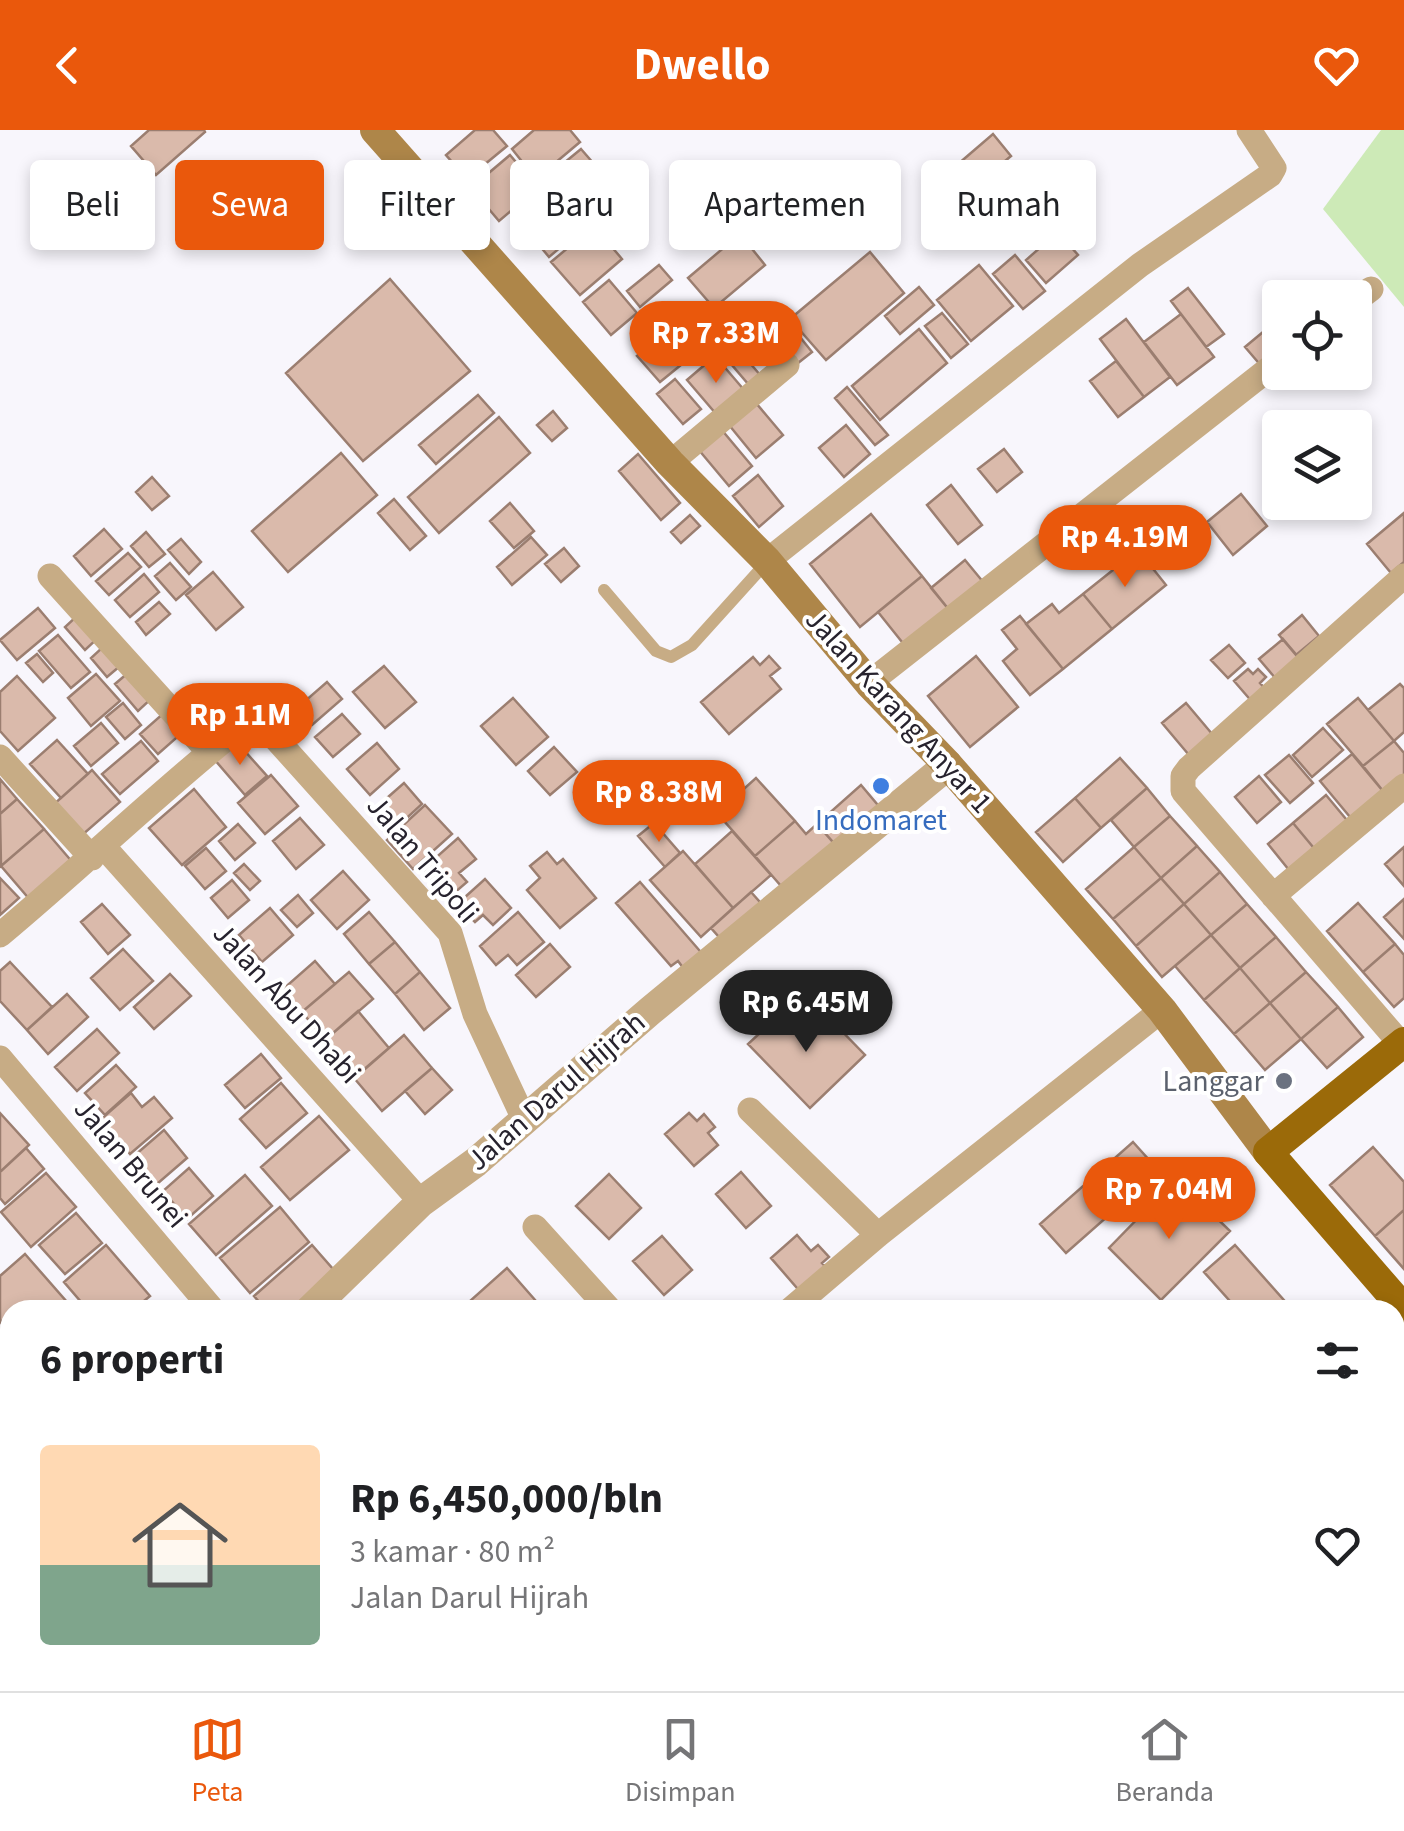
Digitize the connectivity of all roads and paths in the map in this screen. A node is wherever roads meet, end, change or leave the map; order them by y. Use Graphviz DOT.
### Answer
graph roads {
  1 [pos="375,130"];
  2 [pos="1249,130"];
  3 [pos="787,365"];
  4 [pos="1262,374"];
  5 [pos="670,463"];
  6 [pos="767,562"];
  7 [pos="50,576"];
  8 [pos="1404,576"];
  9 [pos="604,590"];
  10 [pos="869,684"];
  11 [pos="209,752"];
  12 [pos="0,758"];
  13 [pos="948,765"];
  14 [pos="1404,786"];
  15 [pos="98,852"];
  16 [pos="1273,896"];
  17 [pos="0,935"];
  18 [pos="1162,1010"];
  19 [pos="1402,1043"];
  20 [pos="0,1058"];
  21 [pos="750,1110"];
  22 [pos="524,1119"];
  23 [pos="1268,1152"];
  24 [pos="422,1202"];
  25 [pos="535,1227"];
  26 [pos="878,1235"];
  27 [pos="205,1300"];
  28 [pos="320,1300"];
  29 [pos="601,1300"];
  30 [pos="802,1300"];
  31 [pos="1396,1300"];
  1 -- 5 [label="main road, Jalan Karang Anyar 1"];
  2 -- 6 [label="street"];
  3 -- 5 [label="street"];
  4 -- 10 [label="street"];
  5 -- 6 [label="main road, Jalan Karang Anyar 1"];
  6 -- 9 [label="lane"];
  6 -- 10 [label="main road, Jalan Karang Anyar 1"];
  7 -- 11 [label="street"];
  8 -- 16 [label="street"];
  10 -- 13 [label="main road, Jalan Karang Anyar 1"];
  11 -- 15 [label="street"];
  11 -- 22 [label="street, Jalan Tripoli"];
  12 -- 15 [label="street, Jalan Abu Dhabi"];
  13 -- 18 [label="main road, Jalan Karang Anyar 1"];
  13 -- 22 [label="street, Jalan Darul Hijrah"];
  14 -- 16 [label="street"];
  15 -- 17 [label="street"];
  15 -- 24 [label="street, Jalan Abu Dhabi"];
  16 -- 19 [label="street"];
  18 -- 23 [label="main road, Jalan Karang Anyar 1"];
  18 -- 26 [label="street"];
  19 -- 23 [label="main road"];
  20 -- 27 [label="street, Jalan Brunei"];
  21 -- 26 [label="street"];
  22 -- 24 [label="street, Jalan Darul Hijrah"];
  23 -- 31 [label="main road, Jalan Karang Anyar 1"];
  24 -- 28 [label="street, Jalan Darul Hijrah"];
  25 -- 29 [label="street"];
  26 -- 30 [label="street"];
}
